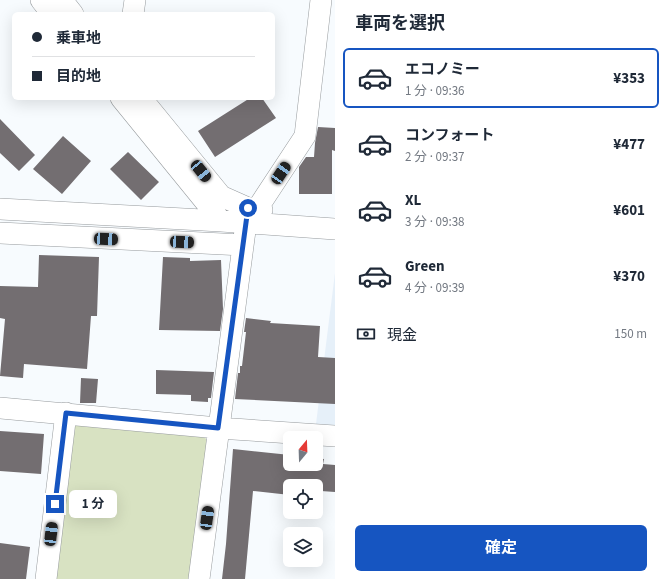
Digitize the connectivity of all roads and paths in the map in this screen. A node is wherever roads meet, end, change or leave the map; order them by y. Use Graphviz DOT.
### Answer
graph roads {
  1 [pos="41,0"];
  2 [pos="62,0"];
  3 [pos="135,0"];
  4 [pos="321,0"];
  5 [pos="50,12"];
  6 [pos="71,12"];
  7 [pos="133,12"];
  8 [pos="123,100"];
  9 [pos="143,100"];
  10 [pos="0,209"];
  11 [pos="250,213"];
  12 [pos="335,216"];
  13 [pos="221,221"];
  14 [pos="335,229"];
  15 [pos="0,233"];
  16 [pos="243,245"];
  17 [pos="0,408"];
  18 [pos="66,413"];
  19 [pos="218,428"];
  20 [pos="335,436"];
  21 [pos="46,579"];
  22 [pos="199,579"];
  1 -- 5 [label="street"];
  2 -- 6 [label="street"];
  3 -- 7 [label="street"];
  4 -- 11 [label="street"];
  8 -- 13 [label="street"];
  9 -- 11 [label="street"];
  10 -- 13 [label="street"];
  11 -- 12 [label="street"];
  11 -- 13 [label="street"];
  11 -- 14 [label="street"];
  11 -- 16 [label="street"];
  15 -- 16 [label="street"];
  16 -- 19 [label="street"];
  17 -- 18 [label="street"];
  18 -- 19 [label="street"];
  18 -- 21 [label="street"];
  19 -- 20 [label="street"];
  19 -- 22 [label="street"];
}
